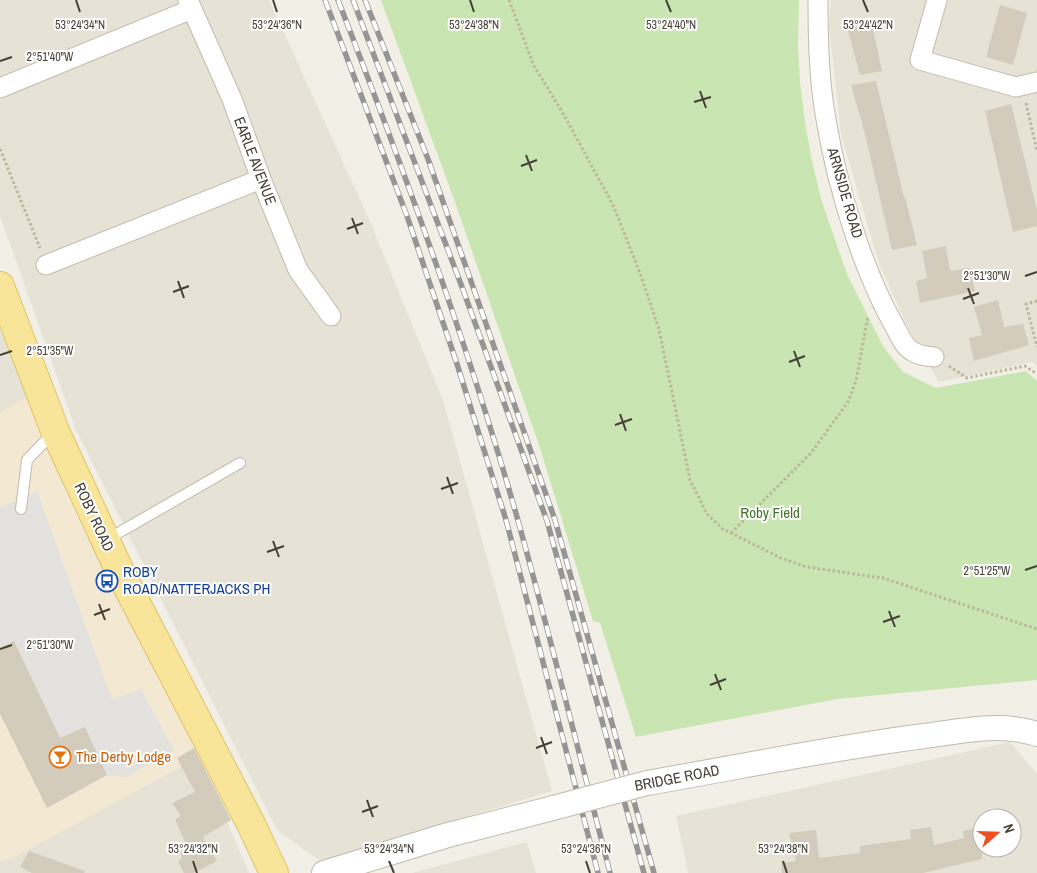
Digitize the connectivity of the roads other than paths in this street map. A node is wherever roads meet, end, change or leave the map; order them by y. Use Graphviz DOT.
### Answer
graph roads {
  1 [pos="818,0"];
  2 [pos="936,0"];
  3 [pos="190,4"];
  4 [pos="1029,84"];
  5 [pos="0,88"];
  6 [pos="261,179"];
  7 [pos="46,265"];
  8 [pos="3,302"];
  9 [pos="331,316"];
  10 [pos="934,357"];
  11 [pos="55,431"];
  12 [pos="240,463"];
  13 [pos="21,509"];
  14 [pos="105,541"];
  15 [pos="1037,734"];
  16 [pos="274,873"];
  17 [pos="324,873"];
  1 -- 10 [label="street, ARNSIDE ROAD"];
  2 -- 4 [label="street"];
  3 -- 5 [label="street"];
  3 -- 6 [label="street, EARLE AVENUE"];
  6 -- 7 [label="street"];
  6 -- 9 [label="street, EARLE AVENUE"];
  8 -- 11 [label="main road, ROBY ROAD"];
  11 -- 13 [label="lane"];
  11 -- 14 [label="main road, ROBY ROAD"];
  12 -- 14 [label="lane"];
  14 -- 16 [label="main road, ROBY ROAD"];
  15 -- 17 [label="street, BRIDGE ROAD, bridge"];
}
